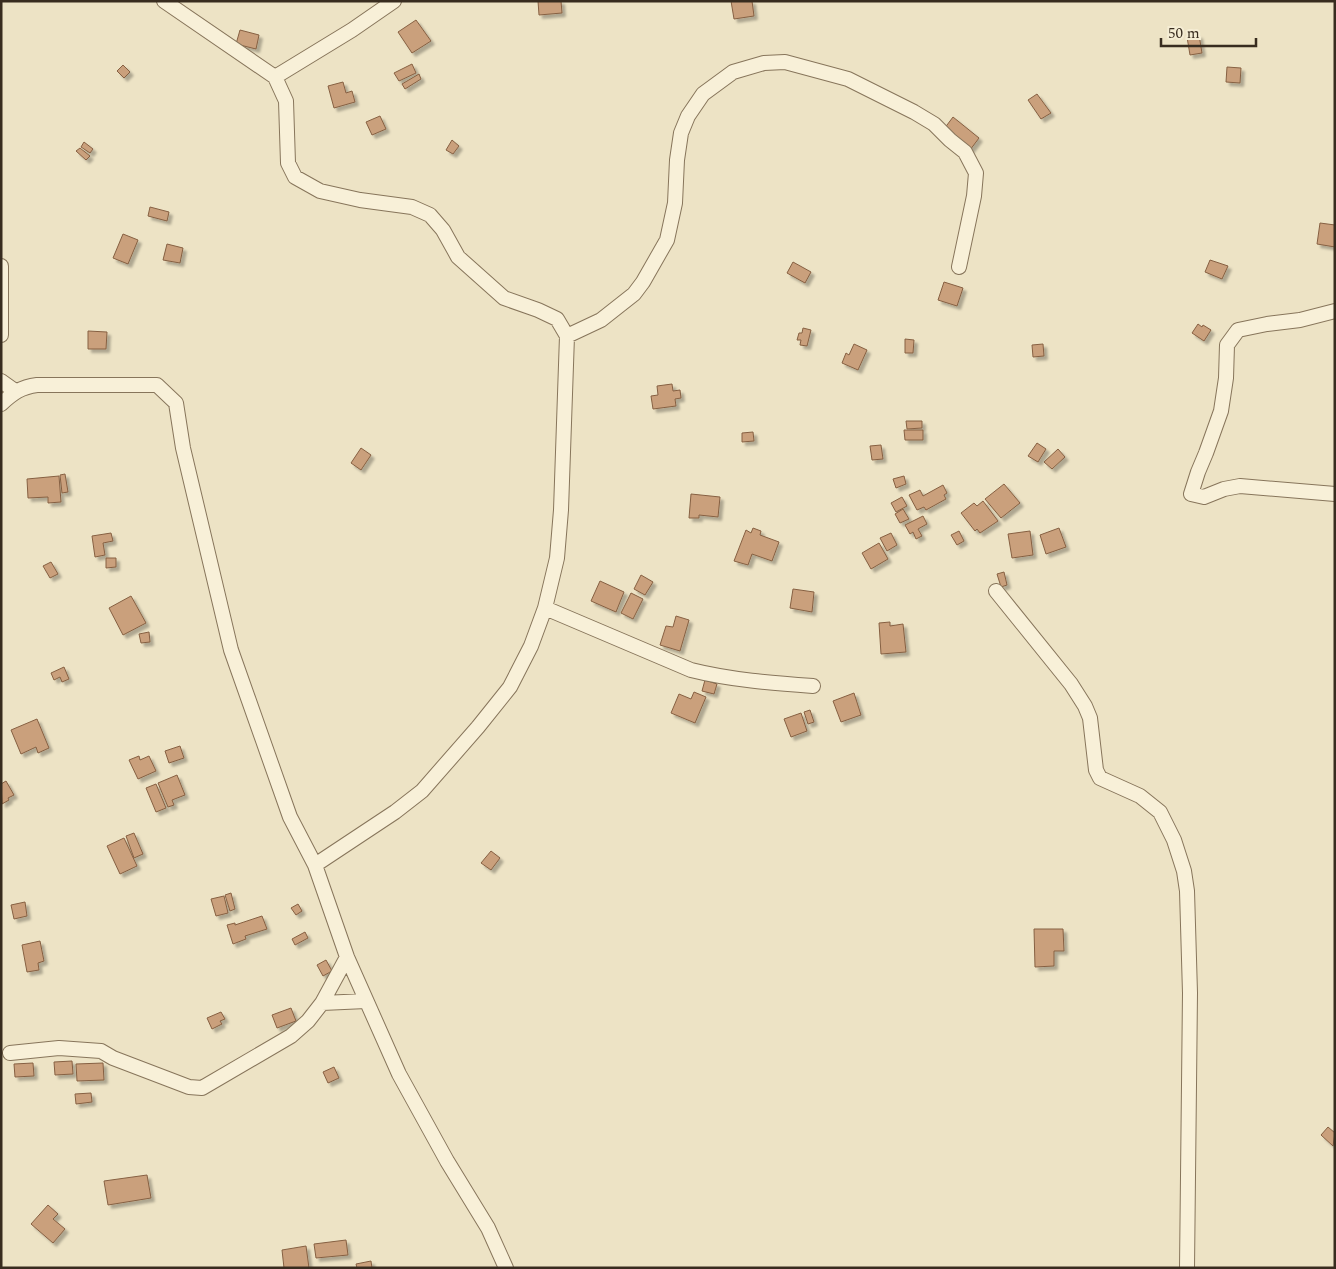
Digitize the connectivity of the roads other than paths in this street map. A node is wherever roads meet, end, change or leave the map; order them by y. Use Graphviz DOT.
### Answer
graph roads {
  1 [pos="164,1"];
  2 [pos="394,1"];
  3 [pos="275,77"];
  4 [pos="1,266"];
  5 [pos="959,267"];
  6 [pos="1335,311"];
  7 [pos="1,335"];
  8 [pos="567,336"];
  9 [pos="1,381"];
  10 [pos="15,392"];
  11 [pos="1,404"];
  12 [pos="1335,494"];
  13 [pos="996,591"];
  14 [pos="545,608"];
  15 [pos="813,686"];
  16 [pos="315,865"];
  17 [pos="347,957"];
  18 [pos="366,1001"];
  19 [pos="322,1003"];
  20 [pos="10,1053"];
  21 [pos="506,1268"];
  22 [pos="1187,1268"];
  1 -- 3 [label="street"];
  2 -- 3 [label="street"];
  3 -- 8 [label="street"];
  4 -- 7 [label="street"];
  5 -- 8 [label="street"];
  6 -- 12 [label="street"];
  8 -- 14 [label="street"];
  9 -- 10 [label="street"];
  10 -- 11 [label="street"];
  10 -- 16 [label="street"];
  13 -- 22 [label="street"];
  14 -- 15 [label="street"];
  14 -- 16 [label="street"];
  16 -- 17 [label="street"];
  17 -- 18 [label="street"];
  17 -- 19 [label="street"];
  18 -- 19 [label="street"];
  18 -- 21 [label="street"];
  19 -- 20 [label="street"];
}
